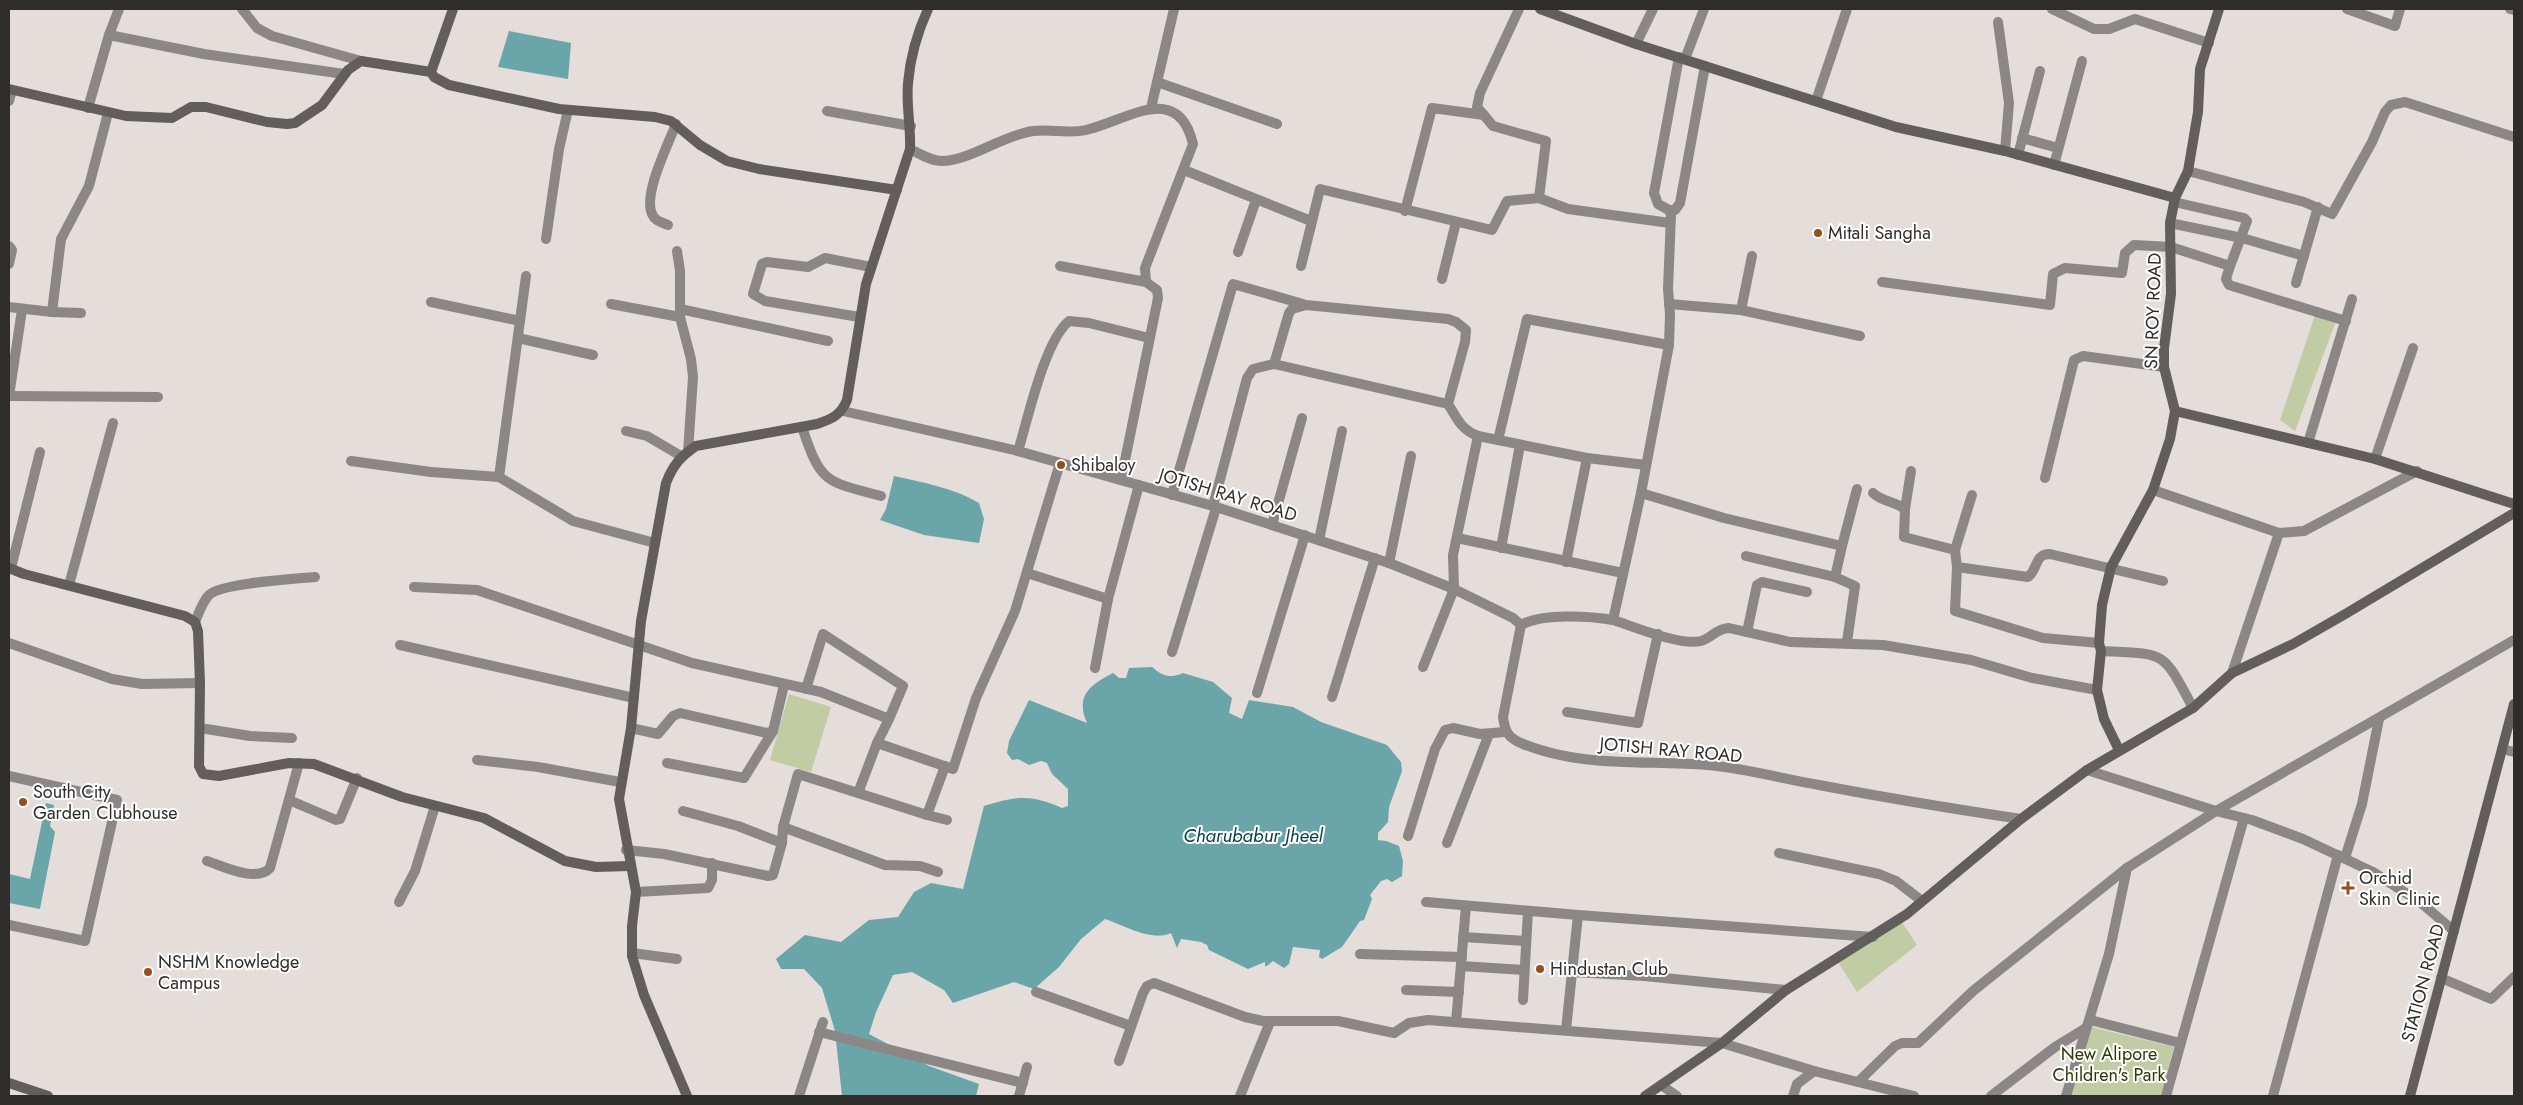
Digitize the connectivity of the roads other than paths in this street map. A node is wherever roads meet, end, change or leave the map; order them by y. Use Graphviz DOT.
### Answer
graph roads {
  1 [pos="119,9"];
  2 [pos="242,9"];
  3 [pos="453,9"];
  4 [pos="928,9"];
  5 [pos="1174,9"];
  6 [pos="1519,9"];
  7 [pos="1540,9"];
  8 [pos="1653,9"];
  9 [pos="1704,9"];
  10 [pos="1847,9"];
  11 [pos="2052,9"];
  12 [pos="2219,9"];
  13 [pos="2346,9"];
  14 [pos="2400,9"];
  15 [pos="2510,9"];
  16 [pos="2514,10"];
  17 [pos="2135,14"];
  18 [pos="1998,22"];
  19 [pos="109,35"];
  20 [pos="2209,43"];
  21 [pos="1636,44"];
  22 [pos="1682,58"];
  23 [pos="361,61"];
  24 [pos="2082,61"];
  25 [pos="1705,66"];
  26 [pos="2040,71"];
  27 [pos="431,72"];
  28 [pos="344,74"];
  29 [pos="1157,82"];
  30 [pos="10,89"];
  31 [pos="1816,101"];
  32 [pos="9,102"];
  33 [pos="88,108"];
  34 [pos="1151,108"];
  35 [pos="568,110"];
  36 [pos="826,111"];
  37 [pos="108,113"];
  38 [pos="1484,115"];
  39 [pos="676,124"];
  40 [pos="1277,124"];
  41 [pos="911,126"];
  42 [pos="2514,137"];
  43 [pos="2022,138"];
  44 [pos="2058,148"];
  45 [pos="910,149"];
  46 [pos="2005,151"];
  47 [pos="2018,155"];
  48 [pos="2054,165"];
  49 [pos="1184,170"];
  50 [pos="2188,171"];
  51 [pos="897,190"];
  52 [pos="1539,198"];
  53 [pos="1256,200"];
  54 [pos="2174,200"];
  55 [pos="2318,207"];
  56 [pos="1669,210"];
  57 [pos="1405,211"];
  58 [pos="1310,220"];
  59 [pos="1456,222"];
  60 [pos="2170,222"];
  61 [pos="1670,223"];
  62 [pos="668,224"];
  63 [pos="2242,238"];
  64 [pos="546,239"];
  65 [pos="9,246"];
  66 [pos="2171,247"];
  67 [pos="677,251"];
  68 [pos="1238,252"];
  69 [pos="1752,256"];
  70 [pos="2304,256"];
  71 [pos="9,264"];
  72 [pos="1060,266"];
  73 [pos="1301,266"];
  74 [pos="871,267"];
  75 [pos="2229,269"];
  76 [pos="526,276"];
  77 [pos="1442,279"];
  78 [pos="1146,282"];
  79 [pos="1882,282"];
  80 [pos="2296,283"];
  81 [pos="2352,300"];
  82 [pos="431,302"];
  83 [pos="611,304"];
  84 [pos="1669,304"];
  85 [pos="1306,305"];
  86 [pos="9,307"];
  87 [pos="22,310"];
  88 [pos="1741,310"];
  89 [pos="52,312"];
  90 [pos="81,313"];
  91 [pos="680,313"];
  92 [pos="859,317"];
  93 [pos="520,321"];
  94 [pos="2346,321"];
  95 [pos="1860,336"];
  96 [pos="518,338"];
  97 [pos="1150,338"];
  98 [pos="828,341"];
  99 [pos="1669,345"];
  100 [pos="2413,348"];
  101 [pos="593,355"];
  102 [pos="1274,364"];
  103 [pos="2164,366"];
  104 [pos="9,396"];
  105 [pos="158,397"];
  106 [pos="1448,404"];
  107 [pos="843,411"];
  108 [pos="2175,411"];
  109 [pos="1302,418"];
  110 [pos="113,423"];
  111 [pos="802,427"];
  112 [pos="626,431"];
  113 [pos="1342,431"];
  114 [pos="1478,436"];
  115 [pos="1498,440"];
  116 [pos="2308,443"];
  117 [pos="1520,445"];
  118 [pos="1018,451"];
  119 [pos="40,452"];
  120 [pos="685,454"];
  121 [pos="1411,456"];
  122 [pos="1587,458"];
  123 [pos="2375,459"];
  124 [pos="351,461"];
  125 [pos="1060,463"];
  126 [pos="1646,465"];
  127 [pos="2417,471"];
  128 [pos="1911,472"];
  129 [pos="499,477"];
  130 [pos="2045,478"];
  131 [pos="1121,480"];
  132 [pos="1139,486"];
  133 [pos="1857,489"];
  134 [pos="2153,490"];
  135 [pos="1641,493"];
  136 [pos="1872,493"];
  137 [pos="1172,495"];
  138 [pos="1972,495"];
  139 [pos="881,496"];
  140 [pos="2514,504"];
  141 [pos="1214,507"];
  142 [pos="1905,509"];
  143 [pos="2514,513"];
  144 [pos="1272,525"];
  145 [pos="2278,533"];
  146 [pos="1305,535"];
  147 [pos="1457,538"];
  148 [pos="1319,540"];
  149 [pos="655,543"];
  150 [pos="1842,546"];
  151 [pos="1501,548"];
  152 [pos="1955,550"];
  153 [pos="1746,556"];
  154 [pos="1375,558"];
  155 [pos="1566,562"];
  156 [pos="1389,563"];
  157 [pos="1957,567"];
  158 [pos="2111,567"];
  159 [pos="10,568"];
  160 [pos="1026,573"];
  161 [pos="1623,573"];
  162 [pos="315,577"];
  163 [pos="1835,577"];
  164 [pos="2163,581"];
  165 [pos="69,585"];
  166 [pos="414,587"];
  167 [pos="1454,589"];
  168 [pos="1807,592"];
  169 [pos="1108,600"];
  170 [pos="1613,620"];
  171 [pos="195,622"];
  172 [pos="1521,625"];
  173 [pos="1746,632"];
  174 [pos="1658,634"];
  175 [pos="2514,640"];
  176 [pos="1847,642"];
  177 [pos="9,644"];
  178 [pos="400,645"];
  179 [pos="638,646"];
  180 [pos="2100,647"];
  181 [pos="1172,652"];
  182 [pos="1423,667"];
  183 [pos="1094,668"];
  184 [pos="2232,673"];
  185 [pos="200,683"];
  186 [pos="784,685"];
  187 [pos="806,689"];
  188 [pos="2097,690"];
  189 [pos="1257,693"];
  190 [pos="1332,697"];
  191 [pos="634,698"];
  192 [pos="2514,704"];
  193 [pos="2193,708"];
  194 [pos="1567,712"];
  195 [pos="889,719"];
  196 [pos="2379,719"];
  197 [pos="200,728"];
  198 [pos="631,728"];
  199 [pos="773,731"];
  200 [pos="1505,732"];
  201 [pos="1489,734"];
  202 [pos="292,738"];
  203 [pos="877,743"];
  204 [pos="2502,749"];
  205 [pos="2119,750"];
  206 [pos="2514,752"];
  207 [pos="477,760"];
  208 [pos="299,763"];
  209 [pos="667,763"];
  210 [pos="945,766"];
  211 [pos="2086,770"];
  212 [pos="9,776"];
  213 [pos="357,778"];
  214 [pos="620,782"];
  215 [pos="858,792"];
  216 [pos="289,800"];
  217 [pos="435,806"];
  218 [pos="683,811"];
  219 [pos="2216,811"];
  220 [pos="927,814"];
  221 [pos="2244,818"];
  222 [pos="2021,819"];
  223 [pos="947,820"];
  224 [pos="783,827"];
  225 [pos="1408,836"];
  226 [pos="782,843"];
  227 [pos="1446,843"];
  228 [pos="626,850"];
  229 [pos="1779,853"];
  230 [pos="2342,856"];
  231 [pos="206,862"];
  232 [pos="712,863"];
  233 [pos="630,866"];
  234 [pos="2127,868"];
  235 [pos="938,872"];
  236 [pos="636,892"];
  237 [pos="1922,901"];
  238 [pos="399,902"];
  239 [pos="1426,902"];
  240 [pos="1466,906"];
  241 [pos="1528,911"];
  242 [pos="1578,916"];
  243 [pos="9,925"];
  244 [pos="2454,931"];
  245 [pos="1873,936"];
  246 [pos="1463,937"];
  247 [pos="1526,942"];
  248 [pos="632,953"];
  249 [pos="1360,954"];
  250 [pos="677,959"];
  251 [pos="1461,962"];
  252 [pos="1524,970"];
  253 [pos="1573,972"];
  254 [pos="2514,977"];
  255 [pos="2441,978"];
  256 [pos="1406,990"];
  257 [pos="1786,990"];
  258 [pos="1036,992"];
  259 [pos="1459,992"];
  260 [pos="1522,1000"];
  261 [pos="823,1022"];
  262 [pos="1270,1022"];
  263 [pos="1456,1022"];
  264 [pos="2088,1024"];
  265 [pos="1131,1026"];
  266 [pos="1566,1030"];
  267 [pos="819,1032"];
  268 [pos="1722,1043"];
  269 [pos="2180,1044"];
  270 [pos="1119,1061"];
  271 [pos="1027,1067"];
  272 [pos="1814,1071"];
  273 [pos="1858,1082"];
  274 [pos="1023,1083"];
  275 [pos="9,1084"];
  276 [pos="1661,1085"];
  277 [pos="1899,1094"];
  278 [pos="48,1096"];
  279 [pos="686,1096"];
  280 [pos="799,1096"];
  281 [pos="1019,1096"];
  282 [pos="1240,1096"];
  283 [pos="1645,1096"];
  284 [pos="1678,1096"];
  285 [pos="1793,1096"];
  286 [pos="1914,1096"];
  287 [pos="1990,1096"];
  288 [pos="2066,1096"];
  289 [pos="2166,1096"];
  290 [pos="2273,1096"];
  291 [pos="2410,1096"];
  1 -- 19 [label="street"];
  2 -- 23 [label="street"];
  3 -- 27 [label="street"];
  4 -- 41 [label="street"];
  5 -- 29 [label="street"];
  6 -- 38 [label="street"];
  7 -- 21 [label="street"];
  8 -- 21 [label="street"];
  9 -- 22 [label="street"];
  10 -- 31 [label="street"];
  11 -- 17 [label="street"];
  12 -- 20 [label="street, SN ROY ROAD"];
  13 -- 14 [label="street"];
  15 -- 16 [label="street"];
  17 -- 20 [label="street"];
  18 -- 46 [label="street"];
  19 -- 28 [label="street"];
  19 -- 33 [label="street"];
  20 -- 50 [label="street, SN ROY ROAD"];
  21 -- 22 [label="street"];
  22 -- 25 [label="street"];
  22 -- 56 [label="street"];
  23 -- 27 [label="street"];
  23 -- 28 [label="street"];
  24 -- 44 [label="street"];
  25 -- 31 [label="street"];
  25 -- 56 [label="street"];
  26 -- 43 [label="street"];
  27 -- 35 [label="street"];
  28 -- 37 [label="street"];
  29 -- 34 [label="street"];
  29 -- 40 [label="street"];
  30 -- 32 [label="street"];
  30 -- 33 [label="street"];
  31 -- 46 [label="street"];
  33 -- 37 [label="street"];
  34 -- 45 [label="street"];
  34 -- 49 [label="street"];
  35 -- 39 [label="street"];
  35 -- 64 [label="street"];
  36 -- 41 [label="street"];
  37 -- 89 [label="street"];
  38 -- 52 [label="street"];
  38 -- 57 [label="street"];
  39 -- 51 [label="street"];
  39 -- 62 [label="street"];
  41 -- 45 [label="street"];
  42 -- 55 [label="street"];
  43 -- 44 [label="street"];
  43 -- 47 [label="street"];
  44 -- 48 [label="street"];
  45 -- 51 [label="street"];
  46 -- 47 [label="street"];
  47 -- 48 [label="street"];
  48 -- 54 [label="street"];
  49 -- 53 [label="street"];
  49 -- 78 [label="street"];
  50 -- 54 [label="street, SN ROY ROAD"];
  50 -- 55 [label="street"];
  51 -- 74 [label="street"];
  52 -- 59 [label="street"];
  52 -- 61 [label="street"];
  53 -- 58 [label="street"];
  53 -- 68 [label="street"];
  54 -- 60 [label="street, SN ROY ROAD"];
  54 -- 63 [label="street"];
  55 -- 70 [label="street"];
  56 -- 61 [label="street"];
  57 -- 58 [label="street"];
  57 -- 59 [label="street"];
  58 -- 73 [label="street"];
  59 -- 77 [label="street"];
  60 -- 63 [label="street"];
  60 -- 66 [label="street, SN ROY ROAD"];
  61 -- 84 [label="street"];
  63 -- 70 [label="street"];
  63 -- 75 [label="street"];
  65 -- 71 [label="street"];
  66 -- 75 [label="street"];
  66 -- 79 [label="street"];
  66 -- 103 [label="street, SN ROY ROAD"];
  67 -- 91 [label="street"];
  69 -- 88 [label="street"];
  70 -- 80 [label="street"];
  72 -- 78 [label="street"];
  74 -- 92 [label="street"];
  74 -- 92 [label="street"];
  75 -- 94 [label="street"];
  76 -- 93 [label="street"];
  78 -- 97 [label="street"];
  81 -- 94 [label="street"];
  82 -- 93 [label="street"];
  83 -- 91 [label="street"];
  84 -- 88 [label="street"];
  84 -- 99 [label="street"];
  85 -- 102 [label="street"];
  85 -- 106 [label="street"];
  85 -- 137 [label="street"];
  86 -- 87 [label="street"];
  87 -- 89 [label="street"];
  87 -- 104 [label="street"];
  88 -- 95 [label="street"];
  89 -- 90 [label="street"];
  91 -- 98 [label="street"];
  91 -- 120 [label="street"];
  92 -- 107 [label="street"];
  93 -- 96 [label="street"];
  94 -- 116 [label="street"];
  96 -- 101 [label="street"];
  96 -- 129 [label="street"];
  97 -- 118 [label="street"];
  97 -- 131 [label="street"];
  99 -- 115 [label="street"];
  99 -- 126 [label="street"];
  100 -- 123 [label="street"];
  102 -- 106 [label="street"];
  102 -- 141 [label="street"];
  103 -- 108 [label="street, SN ROY ROAD"];
  103 -- 130 [label="street"];
  104 -- 105 [label="street"];
  106 -- 114 [label="street"];
  107 -- 111 [label="street"];
  107 -- 118 [label="street, JOTISH RAY ROAD"];
  108 -- 116 [label="street"];
  108 -- 134 [label="street, SN ROY ROAD"];
  109 -- 144 [label="street"];
  110 -- 165 [label="street"];
  111 -- 120 [label="street"];
  111 -- 139 [label="street"];
  112 -- 120 [label="street"];
  113 -- 148 [label="street"];
  114 -- 115 [label="street"];
  114 -- 147 [label="street"];
  115 -- 117 [label="street"];
  116 -- 123 [label="street"];
  117 -- 122 [label="street"];
  117 -- 151 [label="street"];
  118 -- 125 [label="street, JOTISH RAY ROAD"];
  119 -- 159 [label="street"];
  120 -- 149 [label="street"];
  121 -- 156 [label="street"];
  122 -- 126 [label="street"];
  122 -- 155 [label="street"];
  123 -- 127 [label="street"];
  124 -- 129 [label="street"];
  125 -- 131 [label="street, JOTISH RAY ROAD"];
  125 -- 160 [label="street"];
  126 -- 135 [label="street"];
  127 -- 140 [label="street"];
  127 -- 145 [label="street"];
  128 -- 142 [label="street"];
  129 -- 149 [label="street"];
  131 -- 132 [label="street, JOTISH RAY ROAD"];
  132 -- 137 [label="street, JOTISH RAY ROAD"];
  132 -- 169 [label="street"];
  133 -- 150 [label="street"];
  134 -- 145 [label="street"];
  134 -- 158 [label="street, SN ROY ROAD"];
  135 -- 150 [label="street"];
  135 -- 161 [label="street"];
  136 -- 142 [label="street"];
  137 -- 141 [label="street, JOTISH RAY ROAD"];
  138 -- 152 [label="street"];
  141 -- 144 [label="street, JOTISH RAY ROAD"];
  141 -- 181 [label="street"];
  142 -- 152 [label="street"];
  143 -- 184 [label="street"];
  144 -- 146 [label="street, JOTISH RAY ROAD"];
  145 -- 184 [label="street"];
  146 -- 148 [label="street, JOTISH RAY ROAD"];
  146 -- 189 [label="street"];
  147 -- 151 [label="street"];
  147 -- 167 [label="street"];
  148 -- 154 [label="street, JOTISH RAY ROAD"];
  149 -- 179 [label="street"];
  150 -- 163 [label="street"];
  151 -- 155 [label="street"];
  152 -- 157 [label="street"];
  153 -- 163 [label="street"];
  154 -- 156 [label="street, JOTISH RAY ROAD"];
  154 -- 190 [label="street"];
  155 -- 161 [label="street"];
  156 -- 167 [label="street, JOTISH RAY ROAD"];
  157 -- 158 [label="street"];
  157 -- 180 [label="street"];
  158 -- 164 [label="street"];
  158 -- 180 [label="street, SN ROY ROAD"];
  159 -- 165 [label="street"];
  160 -- 169 [label="street"];
  160 -- 210 [label="street"];
  161 -- 170 [label="street"];
  162 -- 171 [label="street"];
  163 -- 176 [label="street"];
  165 -- 171 [label="street"];
  166 -- 179 [label="street"];
  167 -- 172 [label="street, JOTISH RAY ROAD"];
  167 -- 182 [label="street"];
  168 -- 173 [label="street"];
  169 -- 183 [label="street"];
  170 -- 172 [label="street"];
  170 -- 174 [label="street"];
  171 -- 185 [label="street"];
  172 -- 200 [label="street"];
  173 -- 174 [label="street"];
  173 -- 176 [label="street"];
  174 -- 194 [label="street"];
  175 -- 196 [label="street"];
  176 -- 188 [label="street"];
  177 -- 185 [label="street"];
  178 -- 191 [label="street"];
  179 -- 186 [label="street"];
  179 -- 191 [label="street"];
  180 -- 188 [label="street, SN ROY ROAD"];
  180 -- 193 [label="street"];
  184 -- 193 [label="street"];
  185 -- 197 [label="street"];
  186 -- 187 [label="street"];
  186 -- 199 [label="street"];
  187 -- 195 [label="street"];
  187 -- 195 [label="street"];
  188 -- 205 [label="street, SN ROY ROAD"];
  191 -- 198 [label="street"];
  192 -- 204 [label="street, STATION ROAD"];
  193 -- 205 [label="street"];
  195 -- 203 [label="street"];
  196 -- 219 [label="street"];
  196 -- 230 [label="street"];
  197 -- 202 [label="street"];
  197 -- 208 [label="street"];
  198 -- 199 [label="street"];
  198 -- 214 [label="street"];
  199 -- 209 [label="street"];
  200 -- 201 [label="street"];
  200 -- 222 [label="street, JOTISH RAY ROAD"];
  201 -- 225 [label="street"];
  201 -- 227 [label="street"];
  203 -- 210 [label="street"];
  203 -- 215 [label="street"];
  204 -- 206 [label="street"];
  204 -- 244 [label="street, STATION ROAD"];
  205 -- 211 [label="street"];
  207 -- 214 [label="street"];
  208 -- 213 [label="street"];
  208 -- 216 [label="street"];
  210 -- 220 [label="street"];
  211 -- 219 [label="street"];
  211 -- 222 [label="street"];
  212 -- 243 [label="street"];
  213 -- 216 [label="street"];
  213 -- 217 [label="street"];
  214 -- 228 [label="street"];
  215 -- 220 [label="street"];
  215 -- 224 [label="street"];
  216 -- 231 [label="street"];
  217 -- 233 [label="street"];
  217 -- 238 [label="street"];
  218 -- 226 [label="street"];
  219 -- 221 [label="street"];
  219 -- 234 [label="street"];
  220 -- 223 [label="street"];
  221 -- 230 [label="street"];
  221 -- 269 [label="street"];
  222 -- 237 [label="street"];
  224 -- 226 [label="street"];
  224 -- 235 [label="street"];
  226 -- 232 [label="street"];
  228 -- 232 [label="street"];
  228 -- 233 [label="street"];
  229 -- 237 [label="street"];
  230 -- 244 [label="street"];
  230 -- 290 [label="street"];
  232 -- 236 [label="street"];
  233 -- 236 [label="street"];
  234 -- 264 [label="street"];
  234 -- 273 [label="street"];
  236 -- 248 [label="street"];
  237 -- 245 [label="street"];
  239 -- 240 [label="street"];
  240 -- 241 [label="street"];
  240 -- 246 [label="street"];
  241 -- 242 [label="street"];
  241 -- 247 [label="street"];
  242 -- 245 [label="street"];
  242 -- 253 [label="street"];
  244 -- 255 [label="street, STATION ROAD"];
  245 -- 257 [label="street"];
  246 -- 247 [label="street"];
  246 -- 251 [label="street"];
  247 -- 252 [label="street"];
  248 -- 250 [label="street"];
  248 -- 279 [label="street"];
  249 -- 251 [label="street"];
  251 -- 252 [label="street"];
  251 -- 259 [label="street"];
  252 -- 260 [label="street"];
  253 -- 257 [label="street"];
  253 -- 266 [label="street"];
  254 -- 255 [label="street"];
  255 -- 291 [label="street, STATION ROAD"];
  256 -- 259 [label="street"];
  257 -- 268 [label="street"];
  258 -- 265 [label="street"];
  259 -- 263 [label="street"];
  261 -- 267 [label="street"];
  262 -- 263 [label="street"];
  262 -- 265 [label="street"];
  262 -- 282 [label="street"];
  263 -- 266 [label="street"];
  264 -- 269 [label="street"];
  264 -- 287 [label="street"];
  264 -- 288 [label="street"];
  265 -- 270 [label="street"];
  266 -- 268 [label="street"];
  267 -- 274 [label="street"];
  267 -- 280 [label="street"];
  268 -- 272 [label="street"];
  268 -- 276 [label="street"];
  269 -- 289 [label="street"];
  271 -- 274 [label="street"];
  272 -- 273 [label="street"];
  272 -- 285 [label="street"];
  273 -- 277 [label="street"];
  274 -- 281 [label="street"];
  275 -- 278 [label="street"];
  276 -- 283 [label="street"];
  276 -- 284 [label="street"];
  277 -- 286 [label="street"];
}
